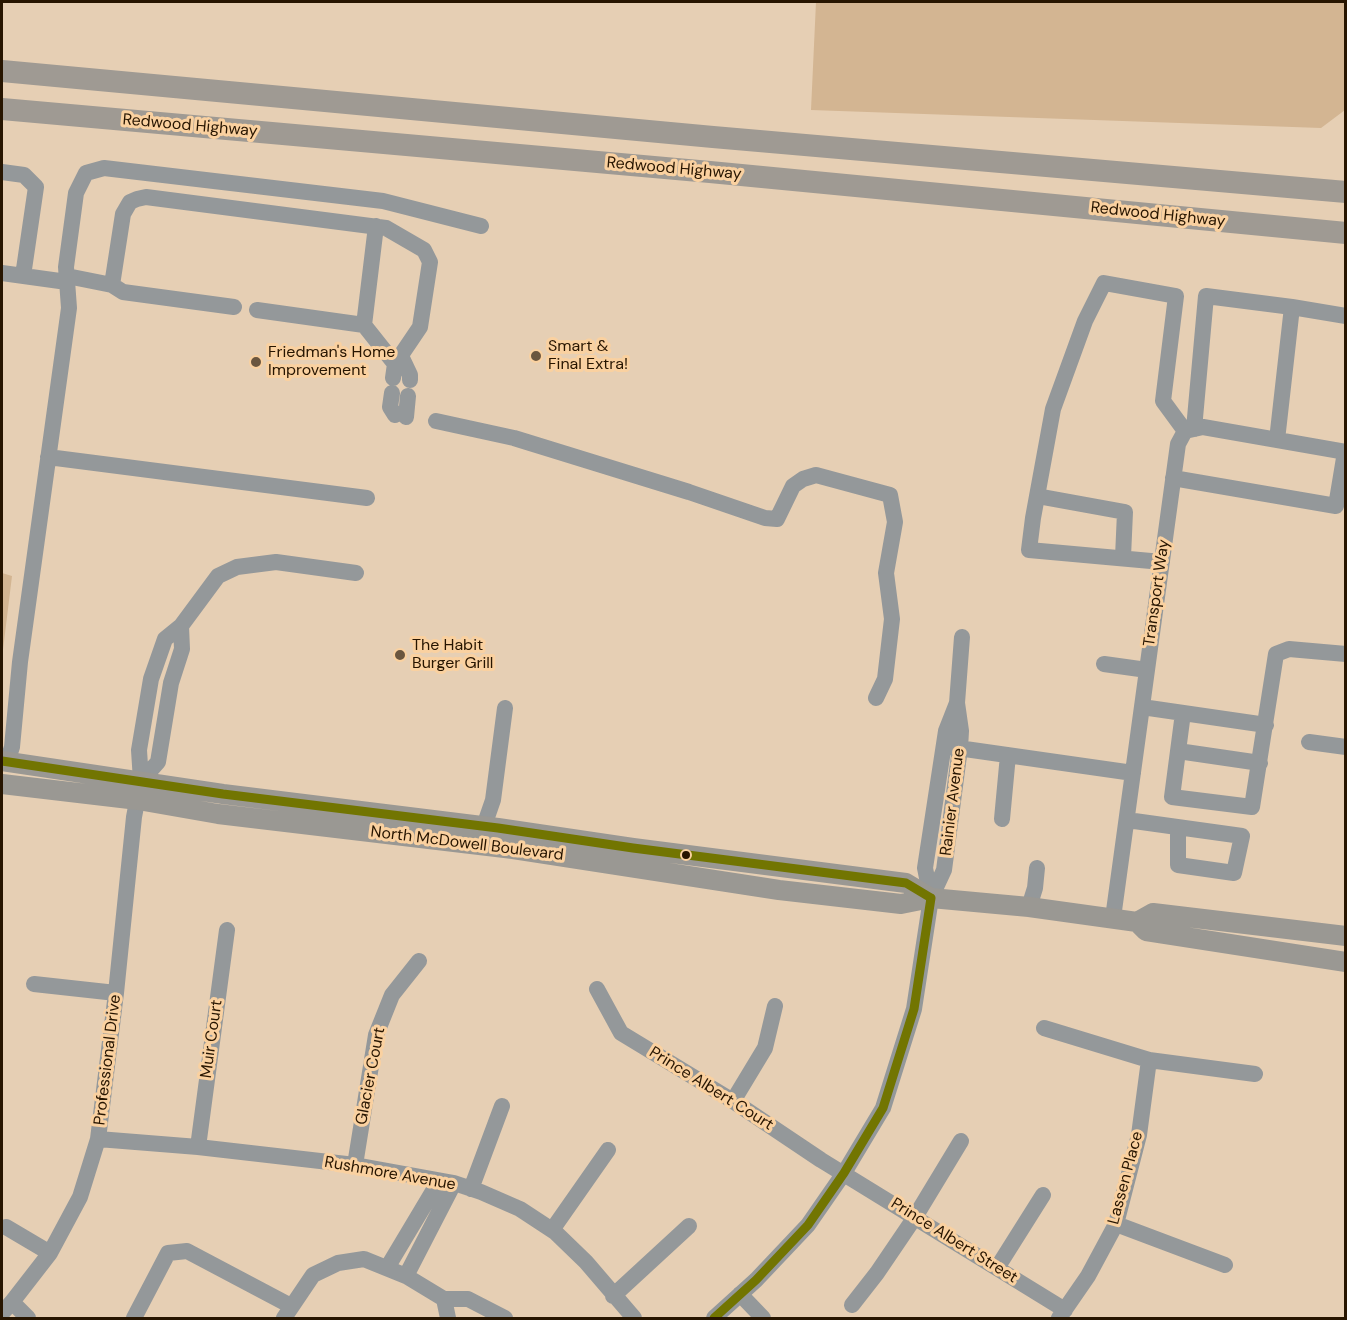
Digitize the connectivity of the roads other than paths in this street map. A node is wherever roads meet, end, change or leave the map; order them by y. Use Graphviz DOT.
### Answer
graph roads {
  1 [pos="2,71"];
  2 [pos="2,109"];
  3 [pos="2,172"];
  4 [pos="1346,192"];
  5 [pos="376,226"];
  6 [pos="481,226"];
  7 [pos="1346,233"];
  8 [pos="2,273"];
  9 [pos="23,276"];
  10 [pos="67,279"];
  11 [pos="112,285"];
  12 [pos="234,307"];
  13 [pos="1292,307"];
  14 [pos="257,310"];
  15 [pos="1346,316"];
  16 [pos="364,325"];
  17 [pos="400,378"];
  18 [pos="400,416"];
  19 [pos="436,421"];
  20 [pos="1190,430"];
  21 [pos="1277,440"];
  22 [pos="1345,452"];
  23 [pos="48,457"];
  24 [pos="1173,478"];
  25 [pos="1037,496"];
  26 [pos="367,498"];
  27 [pos="1341,507"];
  28 [pos="1123,557"];
  29 [pos="1162,562"];
  30 [pos="356,573"];
  31 [pos="962,637"];
  32 [pos="1346,654"];
  33 [pos="1104,664"];
  34 [pos="1147,670"];
  35 [pos="876,698"];
  36 [pos="1142,707"];
  37 [pos="505,708"];
  38 [pos="1183,713"];
  39 [pos="1266,725"];
  40 [pos="1309,742"];
  41 [pos="952,747"];
  42 [pos="1346,747"];
  43 [pos="1178,751"];
  44 [pos="1008,754"];
  45 [pos="4,762"];
  46 [pos="1260,763"];
  47 [pos="1133,772"];
  48 [pos="2,784"];
  49 [pos="139,791"];
  50 [pos="1002,819"];
  51 [pos="1127,820"];
  52 [pos="484,826"];
  53 [pos="1178,827"];
  54 [pos="1037,868"];
  55 [pos="931,898"];
  56 [pos="1029,907"];
  57 [pos="1113,918"];
  58 [pos="1137,922"];
  59 [pos="227,930"];
  60 [pos="1346,936"];
  61 [pos="419,961"];
  62 [pos="1346,962"];
  63 [pos="34,984"];
  64 [pos="597,989"];
  65 [pos="116,993"];
  66 [pos="775,1006"];
  67 [pos="1044,1028"];
  68 [pos="1149,1060"];
  69 [pos="1255,1074"];
  70 [pos="733,1101"];
  71 [pos="502,1106"];
  72 [pos="98,1139"];
  73 [pos="961,1141"];
  74 [pos="198,1147"];
  75 [pos="608,1150"];
  76 [pos="355,1165"];
  77 [pos="844,1173"];
  78 [pos="447,1182"];
  79 [pos="471,1189"];
  80 [pos="1043,1195"];
  81 [pos="915,1217"];
  82 [pos="1116,1224"];
  83 [pos="689,1226"];
  84 [pos="6,1227"];
  85 [pos="552,1230"];
  86 [pos="50,1253"];
  87 [pos="1225,1265"];
  88 [pos="387,1268"];
  89 [pos="998,1268"];
  90 [pos="406,1276"];
  91 [pos="740,1294"];
  92 [pos="613,1296"];
  93 [pos="444,1299"];
  94 [pos="852,1305"];
  95 [pos="5,1310"];
  96 [pos="288,1312"];
  97 [pos="1062,1314"];
  98 [pos="5,1318"];
  99 [pos="28,1318"];
  100 [pos="134,1318"];
  101 [pos="448,1318"];
  102 [pos="505,1318"];
  103 [pos="634,1318"];
  104 [pos="714,1318"];
  105 [pos="763,1318"];
  1 -- 4 [label="highway"];
  2 -- 7 [label="highway, Redwood Highway"];
  3 -- 9 [label="street"];
  5 -- 11 [label="street"];
  5 -- 16 [label="street"];
  5 -- 17 [label="street"];
  6 -- 10 [label="street"];
  8 -- 9 [label="street"];
  9 -- 10 [label="street"];
  10 -- 11 [label="street"];
  10 -- 23 [label="street"];
  11 -- 12 [label="street"];
  13 -- 15 [label="street"];
  13 -- 20 [label="street, Transport Way"];
  13 -- 21 [label="street"];
  14 -- 16 [label="street"];
  16 -- 17 [label="street"];
  17 -- 18 [label="street"];
  19 -- 35 [label="street"];
  20 -- 21 [label="street"];
  20 -- 24 [label="street, Transport Way"];
  20 -- 25 [label="street"];
  21 -- 22 [label="street"];
  22 -- 27 [label="street"];
  23 -- 26 [label="street"];
  23 -- 45 [label="street"];
  24 -- 27 [label="street"];
  24 -- 29 [label="street, Transport Way"];
  25 -- 28 [label="street"];
  25 -- 28 [label="street"];
  28 -- 29 [label="street"];
  29 -- 34 [label="street, Transport Way"];
  30 -- 49 [label="street, Professional Drive"];
  31 -- 41 [label="street, Rainier Avenue"];
  32 -- 39 [label="street"];
  33 -- 34 [label="street"];
  34 -- 36 [label="street, Transport Way"];
  36 -- 38 [label="street"];
  36 -- 47 [label="street, Transport Way"];
  37 -- 52 [label="street"];
  38 -- 39 [label="street"];
  38 -- 43 [label="street"];
  39 -- 46 [label="street"];
  40 -- 42 [label="street"];
  41 -- 44 [label="street"];
  41 -- 55 [label="street, Rainier Avenue"];
  43 -- 46 [label="street"];
  43 -- 46 [label="street"];
  44 -- 47 [label="street"];
  44 -- 50 [label="street"];
  45 -- 49 [label="main road, North McDowell Boulevard"];
  47 -- 51 [label="street, Transport Way"];
  48 -- 49 [label="main road, North McDowell Boulevard"];
  49 -- 52 [label="main road, North McDowell Boulevard"];
  49 -- 55 [label="main road, North McDowell Boulevard"];
  49 -- 65 [label="street, Professional Drive"];
  51 -- 53 [label="street"];
  51 -- 57 [label="street, Transport Way"];
  52 -- 55 [label="main road, North McDowell Boulevard"];
  54 -- 56 [label="street"];
  55 -- 56 [label="main road, North McDowell Boulevard"];
  55 -- 77 [label="street, Rainier Avenue"];
  56 -- 57 [label="main road, North McDowell Boulevard"];
  57 -- 58 [label="main road, North McDowell Boulevard"];
  58 -- 60 [label="main road, North McDowell Boulevard"];
  58 -- 62 [label="main road, North McDowell Boulevard"];
  59 -- 74 [label="street, Muir Court"];
  61 -- 76 [label="street, Glacier Court"];
  63 -- 65 [label="street"];
  64 -- 70 [label="street, Prince Albert Court"];
  65 -- 72 [label="street, Professional Drive"];
  66 -- 70 [label="street"];
  67 -- 68 [label="street"];
  68 -- 69 [label="street"];
  68 -- 82 [label="street, Lassen Place"];
  70 -- 77 [label="street, Prince Albert Court"];
  71 -- 79 [label="street"];
  72 -- 74 [label="street, Rushmore Avenue"];
  72 -- 86 [label="street, Professional Drive"];
  73 -- 81 [label="street"];
  74 -- 76 [label="street, Rushmore Avenue"];
  75 -- 85 [label="street"];
  76 -- 78 [label="street, Rushmore Avenue"];
  77 -- 81 [label="street, Prince Albert Street"];
  77 -- 91 [label="street, Rainier Avenue"];
  78 -- 79 [label="street, Rushmore Avenue"];
  78 -- 88 [label="street"];
  78 -- 90 [label="street"];
  79 -- 85 [label="street, Rushmore Avenue"];
  80 -- 89 [label="street"];
  81 -- 89 [label="street, Prince Albert Street"];
  81 -- 94 [label="street"];
  82 -- 87 [label="street"];
  82 -- 97 [label="street, Lassen Place"];
  83 -- 92 [label="street"];
  84 -- 86 [label="street"];
  85 -- 92 [label="street, Rushmore Avenue"];
  86 -- 95 [label="street, Professional Drive"];
  88 -- 90 [label="street"];
  88 -- 96 [label="street"];
  89 -- 97 [label="street, Prince Albert Street"];
  90 -- 93 [label="street"];
  91 -- 104 [label="street, Rainier Avenue"];
  91 -- 105 [label="street"];
  92 -- 103 [label="street, Rushmore Avenue"];
  93 -- 101 [label="street"];
  93 -- 102 [label="street"];
  95 -- 98 [label="street"];
  95 -- 99 [label="street"];
  96 -- 100 [label="street"];
}
